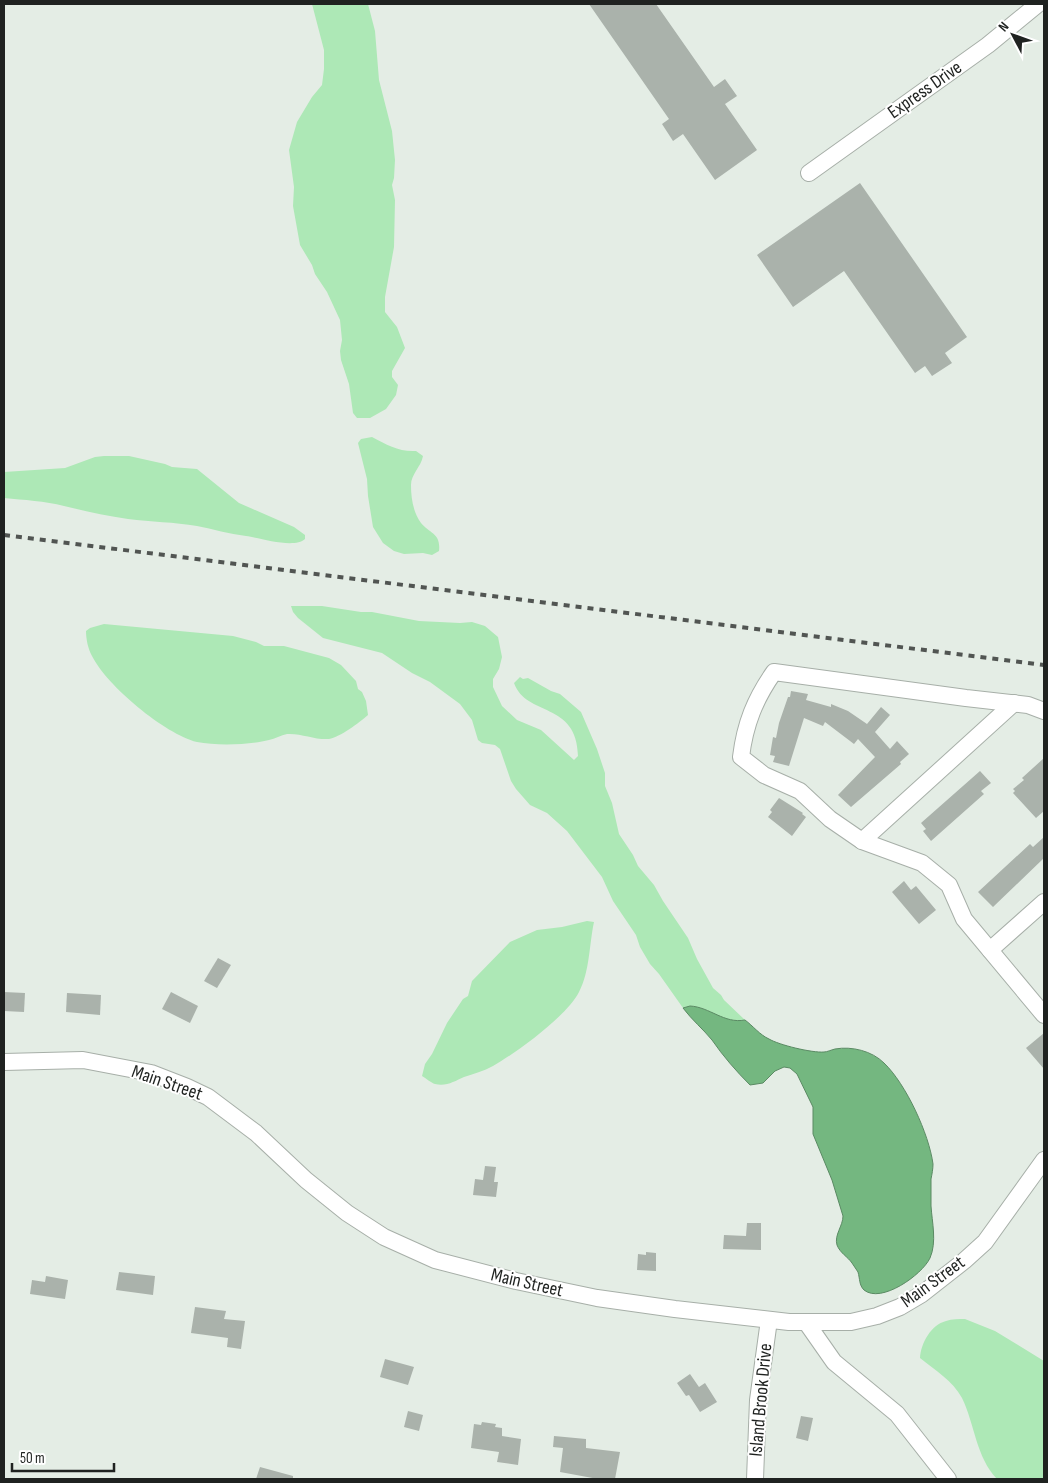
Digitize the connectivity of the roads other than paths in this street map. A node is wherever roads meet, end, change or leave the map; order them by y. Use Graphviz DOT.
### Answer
graph roads {
  1 [pos="1038,4"];
  2 [pos="808,173"];
  3 [pos="1014,703"];
  4 [pos="1044,711"];
  5 [pos="862,841"];
  6 [pos="1044,902"];
  7 [pos="990,950"];
  8 [pos="1044,1015"];
  9 [pos="4,1062"];
  10 [pos="1044,1160"];
  11 [pos="769,1320"];
  12 [pos="806,1322"];
  13 [pos="755,1479"];
  14 [pos="948,1479"];
  1 -- 2 [label="street, Express Drive"];
  3 -- 4 [label="street"];
  3 -- 5 [label="street"];
  3 -- 5 [label="street"];
  5 -- 7 [label="street"];
  6 -- 7 [label="street"];
  7 -- 8 [label="street"];
  9 -- 11 [label="street, Main Street"];
  10 -- 12 [label="street, Main Street"];
  11 -- 12 [label="street, Main Street"];
  11 -- 13 [label="street, Island Brook Drive"];
  12 -- 14 [label="street"];
}
